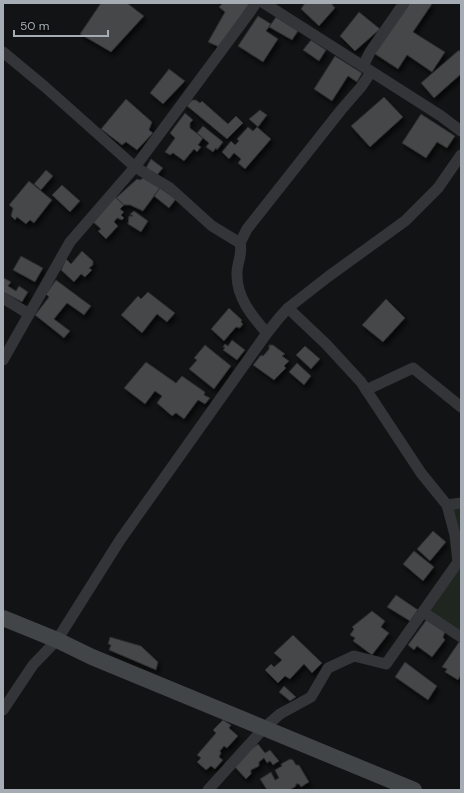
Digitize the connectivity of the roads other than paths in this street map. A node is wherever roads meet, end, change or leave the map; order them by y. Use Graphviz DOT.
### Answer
graph roads {
  1 [pos="256,3"];
  2 [pos="264,3"];
  3 [pos="404,3"];
  4 [pos="3,52"];
  5 [pos="367,69"];
  6 [pos="461,131"];
  7 [pos="461,155"];
  8 [pos="135,167"];
  9 [pos="240,243"];
  10 [pos="3,298"];
  11 [pos="288,308"];
  12 [pos="29,314"];
  13 [pos="267,333"];
  14 [pos="3,360"];
  15 [pos="366,390"];
  16 [pos="461,408"];
  17 [pos="461,503"];
  18 [pos="447,505"];
  19 [pos="423,612"];
  20 [pos="3,618"];
  21 [pos="461,637"];
  22 [pos="57,640"];
  23 [pos="3,710"];
  24 [pos="264,728"];
  25 [pos="208,790"];
  26 [pos="414,790"];
  1 -- 8 [label="street"];
  2 -- 5 [label="street"];
  3 -- 5 [label="street"];
  4 -- 8 [label="street"];
  5 -- 6 [label="street"];
  5 -- 9 [label="street"];
  7 -- 11 [label="street"];
  8 -- 9 [label="street"];
  8 -- 12 [label="street"];
  9 -- 13 [label="street"];
  10 -- 12 [label="street"];
  11 -- 13 [label="street"];
  11 -- 15 [label="street"];
  12 -- 14 [label="street"];
  13 -- 22 [label="street"];
  15 -- 16 [label="street"];
  15 -- 18 [label="street"];
  17 -- 18 [label="street"];
  18 -- 19 [label="street"];
  19 -- 21 [label="street"];
  19 -- 24 [label="street"];
  20 -- 22 [label="street"];
  22 -- 23 [label="street"];
  22 -- 24 [label="street"];
  24 -- 25 [label="street"];
  24 -- 26 [label="street"];
}
